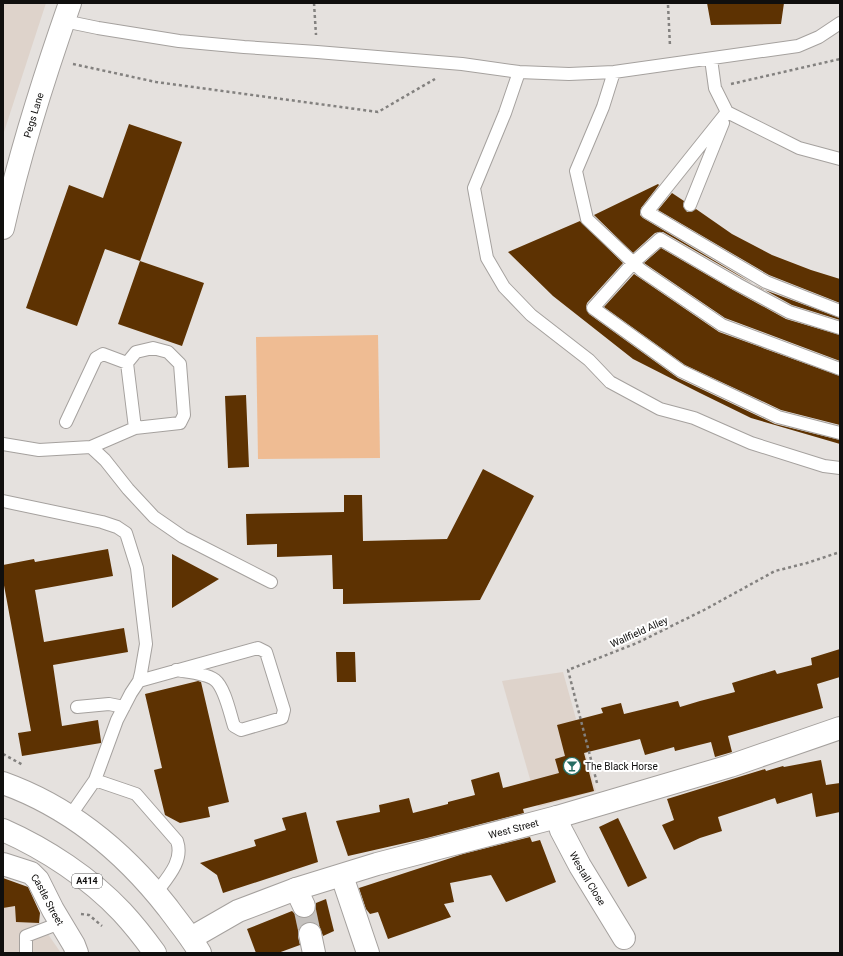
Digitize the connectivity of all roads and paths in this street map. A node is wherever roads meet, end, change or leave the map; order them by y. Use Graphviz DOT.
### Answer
graph roads {
  1 [pos="314,3"];
  2 [pos="67,12"];
  3 [pos="840,23"];
  4 [pos="317,52"];
  5 [pos="51,59"];
  6 [pos="711,59"];
  7 [pos="462,64"];
  8 [pos="519,72"];
  9 [pos="614,72"];
  10 [pos="727,112"];
  11 [pos="840,159"];
  12 [pos="8,178"];
  13 [pos="690,205"];
  14 [pos="3,228"];
  15 [pos="634,262"];
  16 [pos="840,311"];
  17 [pos="840,328"];
  18 [pos="127,363"];
  19 [pos="840,369"];
  20 [pos="66,422"];
  21 [pos="135,428"];
  22 [pos="840,433"];
  23 [pos="3,444"];
  24 [pos="91,447"];
  25 [pos="840,468"];
  26 [pos="3,501"];
  27 [pos="840,552"];
  28 [pos="271,582"];
  29 [pos="176,670"];
  30 [pos="139,681"];
  31 [pos="77,707"];
  32 [pos="124,707"];
  33 [pos="840,728"];
  34 [pos="95,780"];
  35 [pos="3,782"];
  36 [pos="603,803"];
  37 [pos="70,816"];
  38 [pos="556,817"];
  39 [pos="3,830"];
  40 [pos="3,864"];
  41 [pos="342,876"];
  42 [pos="156,893"];
  43 [pos="56,917"];
  44 [pos="106,929"];
  45 [pos="624,938"];
  46 [pos="196,946"];
  47 [pos="26,953"];
  48 [pos="77,953"];
  49 [pos="155,953"];
  50 [pos="368,953"];
  1 -- 4 [label="path"];
  2 -- 4 [label="lane"];
  2 -- 5 [label="main road, Pegs Lane"];
  3 -- 6 [label="lane"];
  4 -- 7 [label="lane"];
  5 -- 7 [label="path"];
  5 -- 12 [label="main road, Pegs Lane"];
  6 -- 9 [label="lane"];
  6 -- 10 [label="lane"];
  7 -- 8 [label="lane"];
  8 -- 9 [label="lane"];
  8 -- 25 [label="lane"];
  9 -- 15 [label="lane"];
  10 -- 11 [label="lane"];
  10 -- 13 [label="lane"];
  10 -- 16 [label="lane"];
  12 -- 14 [label="main road, Pegs Lane"];
  15 -- 17 [label="lane"];
  15 -- 19 [label="lane"];
  15 -- 22 [label="lane"];
  18 -- 20 [label="lane"];
  18 -- 21 [label="lane"];
  18 -- 21 [label="lane"];
  21 -- 24 [label="lane"];
  23 -- 24 [label="lane"];
  24 -- 28 [label="lane"];
  26 -- 30 [label="lane"];
  27 -- 36 [label="path, Wallfield Alley"];
  29 -- 29 [label="lane"];
  29 -- 30 [label="lane"];
  30 -- 32 [label="lane"];
  31 -- 32 [label="lane"];
  32 -- 34 [label="lane"];
  33 -- 36 [label="main road, West Street"];
  34 -- 37 [label="lane"];
  34 -- 42 [label="lane"];
  35 -- 37 [label="main road"];
  36 -- 38 [label="main road, West Street"];
  37 -- 42 [label="main road"];
  38 -- 41 [label="main road, West Street"];
  38 -- 45 [label="main road, Westall Close"];
  39 -- 49 [label="main road, A414"];
  40 -- 43 [label="main road, Castle Street"];
  41 -- 46 [label="main road, West Street"];
  41 -- 50 [label="main road"];
  42 -- 46 [label="main road"];
  43 -- 44 [label="path"];
  43 -- 47 [label="lane"];
  43 -- 48 [label="main road, Castle Street"];
}
